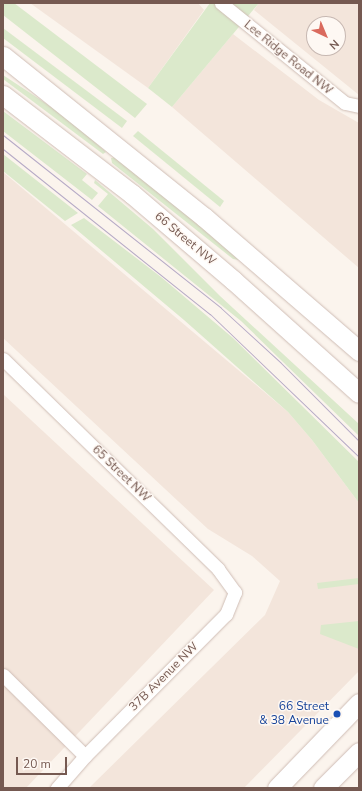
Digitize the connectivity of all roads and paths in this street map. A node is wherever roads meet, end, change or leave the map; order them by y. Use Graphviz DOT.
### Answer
graph roads {
  1 [pos="221,3"];
  2 [pos="3,56"];
  3 [pos="3,95"];
  4 [pos="359,106"];
  5 [pos="359,351"];
  6 [pos="3,359"];
  7 [pos="359,393"];
  8 [pos="234,592"];
  9 [pos="3,675"];
  10 [pos="359,703"];
  11 [pos="359,752"];
  12 [pos="85,756"];
  13 [pos="57,788"];
  14 [pos="277,788"];
  15 [pos="323,788"];
  1 -- 4 [label="street, Lee Ridge Road NW"];
  2 -- 5 [label="main road"];
  3 -- 7 [label="main road, 66 Street NW"];
  6 -- 8 [label="street, 65 Street NW"];
  8 -- 12 [label="street, 37B Avenue NW"];
  9 -- 12 [label="street"];
  10 -- 14 [label="main road"];
  11 -- 15 [label="main road"];
  12 -- 13 [label="street, 37B Avenue NW"];
}
